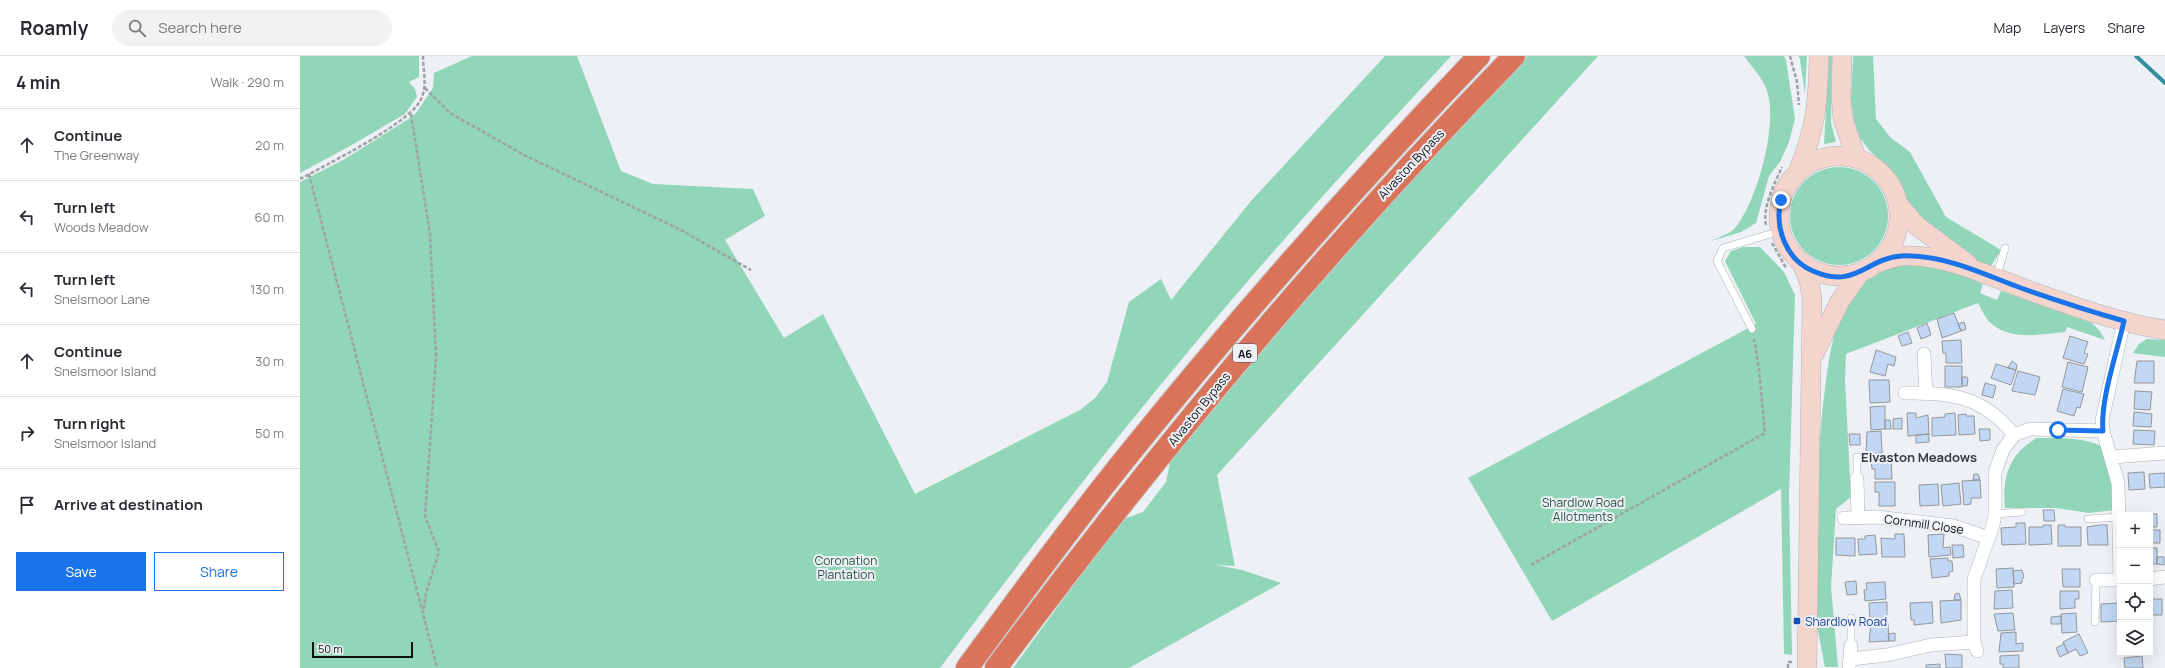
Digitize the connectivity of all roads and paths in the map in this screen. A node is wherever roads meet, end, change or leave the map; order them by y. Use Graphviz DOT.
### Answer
graph roads {
  1 [pos="423,56"];
  2 [pos="1479,56"];
  3 [pos="1514,56"];
  4 [pos="1790,56"];
  5 [pos="1819,56"];
  6 [pos="1842,56"];
  7 [pos="424,88"];
  8 [pos="1799,109"];
  9 [pos="411,114"];
  10 [pos="1856,157"];
  11 [pos="1791,167"];
  12 [pos="309,174"];
  13 [pos="300,179"];
  14 [pos="1898,204"];
  15 [pos="1774,233"];
  16 [pos="2005,248"];
  17 [pos="1878,263"];
  18 [pos="1795,267"];
  19 [pos="751,270"];
  20 [pos="1976,270"];
  21 [pos="1860,273"];
  22 [pos="1996,278"];
  23 [pos="2124,321"];
  24 [pos="1752,328"];
  25 [pos="2165,330"];
  26 [pos="1924,354"];
  27 [pos="1812,359"];
  28 [pos="1926,392"];
  29 [pos="1905,393"];
  30 [pos="2103,431"];
  31 [pos="2014,435"];
  32 [pos="2165,453"];
  33 [pos="1856,457"];
  34 [pos="2112,457"];
  35 [pos="1857,479"];
  36 [pos="2022,512"];
  37 [pos="2119,512"];
  38 [pos="1995,514"];
  39 [pos="1858,517"];
  40 [pos="2117,517"];
  41 [pos="1844,518"];
  42 [pos="2088,519"];
  43 [pos="1989,538"];
  44 [pos="1532,565"];
  45 [pos="2165,577"];
  46 [pos="2153,579"];
  47 [pos="2096,580"];
  48 [pos="2117,580"];
  49 [pos="423,615"];
  50 [pos="1851,618"];
  51 [pos="2095,622"];
  52 [pos="1850,658"];
  53 [pos="437,668"];
  54 [pos="967,668"];
  55 [pos="996,668"];
  56 [pos="1807,668"];
  1 -- 7 [label="path"];
  2 -- 54 [label="highway, Alvaston Bypass / A6"];
  3 -- 55 [label="highway, Alvaston Bypass / A6"];
  4 -- 8 [label="path"];
  5 -- 11 [label="street"];
  6 -- 10 [label="street"];
  7 -- 9 [label="path"];
  7 -- 19 [label="path"];
  9 -- 12 [label="path"];
  9 -- 49 [label="path"];
  10 -- 11 [label="street"];
  10 -- 14 [label="street"];
  11 -- 15 [label="street"];
  11 -- 15 [label="path"];
  12 -- 13 [label="path"];
  12 -- 49 [label="path"];
  14 -- 17 [label="street"];
  14 -- 20 [label="street"];
  15 -- 18 [label="street"];
  15 -- 18 [label="path"];
  15 -- 24 [label="lane"];
  16 -- 22 [label="lane"];
  17 -- 20 [label="street"];
  17 -- 21 [label="street"];
  18 -- 21 [label="street"];
  18 -- 27 [label="street"];
  20 -- 22 [label="street"];
  21 -- 27 [label="street"];
  22 -- 23 [label="street"];
  23 -- 25 [label="street"];
  23 -- 30 [label="street"];
  24 -- 44 [label="path"];
  26 -- 28 [label="street"];
  27 -- 56 [label="street"];
  28 -- 29 [label="street"];
  28 -- 31 [label="street"];
  30 -- 31 [label="street"];
  30 -- 34 [label="street"];
  31 -- 38 [label="street"];
  32 -- 34 [label="street"];
  33 -- 35 [label="lane"];
  34 -- 37 [label="street"];
  35 -- 39 [label="street"];
  36 -- 38 [label="lane"];
  38 -- 43 [label="street"];
  39 -- 41 [label="street, Cornmill Close"];
  39 -- 43 [label="street, Cornmill Close"];
  40 -- 42 [label="lane"];
  43 -- 52 [label="street"];
  45 -- 46 [label="street"];
  47 -- 48 [label="street"];
  47 -- 51 [label="lane"];
  49 -- 53 [label="path"];
  50 -- 52 [label="lane"];
}
